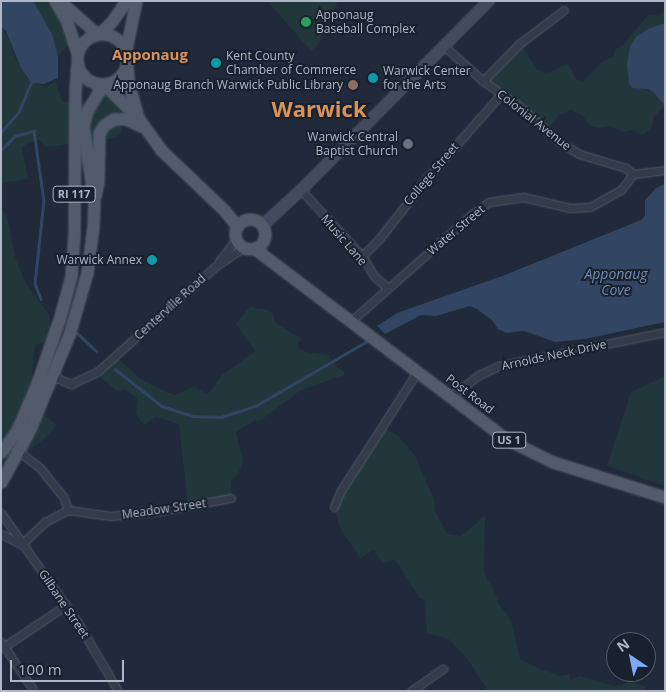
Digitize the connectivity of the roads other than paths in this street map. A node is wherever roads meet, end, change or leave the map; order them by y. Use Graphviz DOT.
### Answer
graph roads {
  1 [pos="55,1"];
  2 [pos="60,1"];
  3 [pos="126,1"];
  4 [pos="136,1"];
  5 [pos="489,1"];
  6 [pos="564,10"];
  7 [pos="99,33"];
  8 [pos="444,46"];
  9 [pos="126,49"];
  10 [pos="77,53"];
  11 [pos="77,65"];
  12 [pos="126,66"];
  13 [pos="483,81"];
  14 [pos="103,84"];
  15 [pos="501,94"];
  16 [pos="141,123"];
  17 [pos="665,170"];
  18 [pos="633,174"];
  19 [pos="301,190"];
  20 [pos="94,203"];
  21 [pos="240,223"];
  22 [pos="263,225"];
  23 [pos="264,241"];
  24 [pos="245,246"];
  25 [pos="362,256"];
  26 [pos="216,266"];
  27 [pos="282,269"];
  28 [pos="388,288"];
  29 [pos="350,322"];
  30 [pos="665,332"];
  31 [pos="53,372"];
  32 [pos="417,372"];
  33 [pos="451,396"];
  34 [pos="18,450"];
  35 [pos="1,452"];
  36 [pos="1,482"];
  37 [pos="665,497"];
  38 [pos="231,498"];
  39 [pos="334,507"];
  40 [pos="68,510"];
  41 [pos="1,513"];
  42 [pos="1,534"];
  43 [pos="22,544"];
  44 [pos="66,605"];
  45 [pos="3,644"];
  46 [pos="443,669"];
  47 [pos="34,691"];
  48 [pos="118,691"];
  49 [pos="411,691"];
  1 -- 10 [label="main road"];
  2 -- 7 [label="main road"];
  3 -- 7 [label="main road"];
  4 -- 9 [label="main road"];
  5 -- 8 [label="main road"];
  6 -- 13 [label="street"];
  7 -- 9 [label="main road"];
  7 -- 10 [label="main road"];
  8 -- 13 [label="street, Colonial Avenue"];
  8 -- 19 [label="main road"];
  9 -- 12 [label="main road"];
  10 -- 11 [label="main road"];
  11 -- 14 [label="main road"];
  11 -- 35 [label="main road, RI 117"];
  12 -- 14 [label="main road, RI 117"];
  12 -- 16 [label="main road"];
  13 -- 15 [label="street, Colonial Avenue"];
  14 -- 16 [label="main road"];
  14 -- 20 [label="main road, RI 117"];
  15 -- 18 [label="street, Colonial Avenue"];
  15 -- 25 [label="street, College Street"];
  16 -- 20 [label="main road"];
  16 -- 21 [label="main road"];
  17 -- 18 [label="street"];
  18 -- 28 [label="street, Water Street"];
  19 -- 22 [label="main road"];
  19 -- 25 [label="street, Music Lane"];
  20 -- 31 [label="main road, RI 117"];
  21 -- 22 [label="main road"];
  21 -- 24 [label="main road"];
  22 -- 23 [label="main road, US 1"];
  23 -- 24 [label="main road"];
  23 -- 27 [label="main road, Post Road / US 1"];
  24 -- 26 [label="street, Centerville Road"];
  24 -- 26 [label="street, Centerville Road"];
  24 -- 27 [label="main road, Post Road / US 1"];
  25 -- 28 [label="street, Music Lane"];
  26 -- 31 [label="street, Centerville Road"];
  27 -- 29 [label="main road, Post Road / US 1"];
  28 -- 29 [label="street, Water Street"];
  29 -- 32 [label="main road, Post Road / US 1"];
  30 -- 33 [label="street, Arnolds Neck Drive"];
  31 -- 34 [label="main road, RI 117"];
  32 -- 33 [label="main road, Post Road / US 1"];
  32 -- 39 [label="street"];
  33 -- 37 [label="main road, Post Road / US 1"];
  34 -- 36 [label="main road, RI 117"];
  34 -- 40 [label="street"];
  38 -- 40 [label="street, Meadow Street"];
  40 -- 43 [label="street"];
  41 -- 43 [label="street, Gilbane Street"];
  42 -- 43 [label="street, Gilbane Street"];
  43 -- 44 [label="street, Gilbane Street"];
  44 -- 45 [label="street"];
  44 -- 48 [label="street, Gilbane Street"];
  45 -- 47 [label="street"];
  46 -- 49 [label="street"];
}
